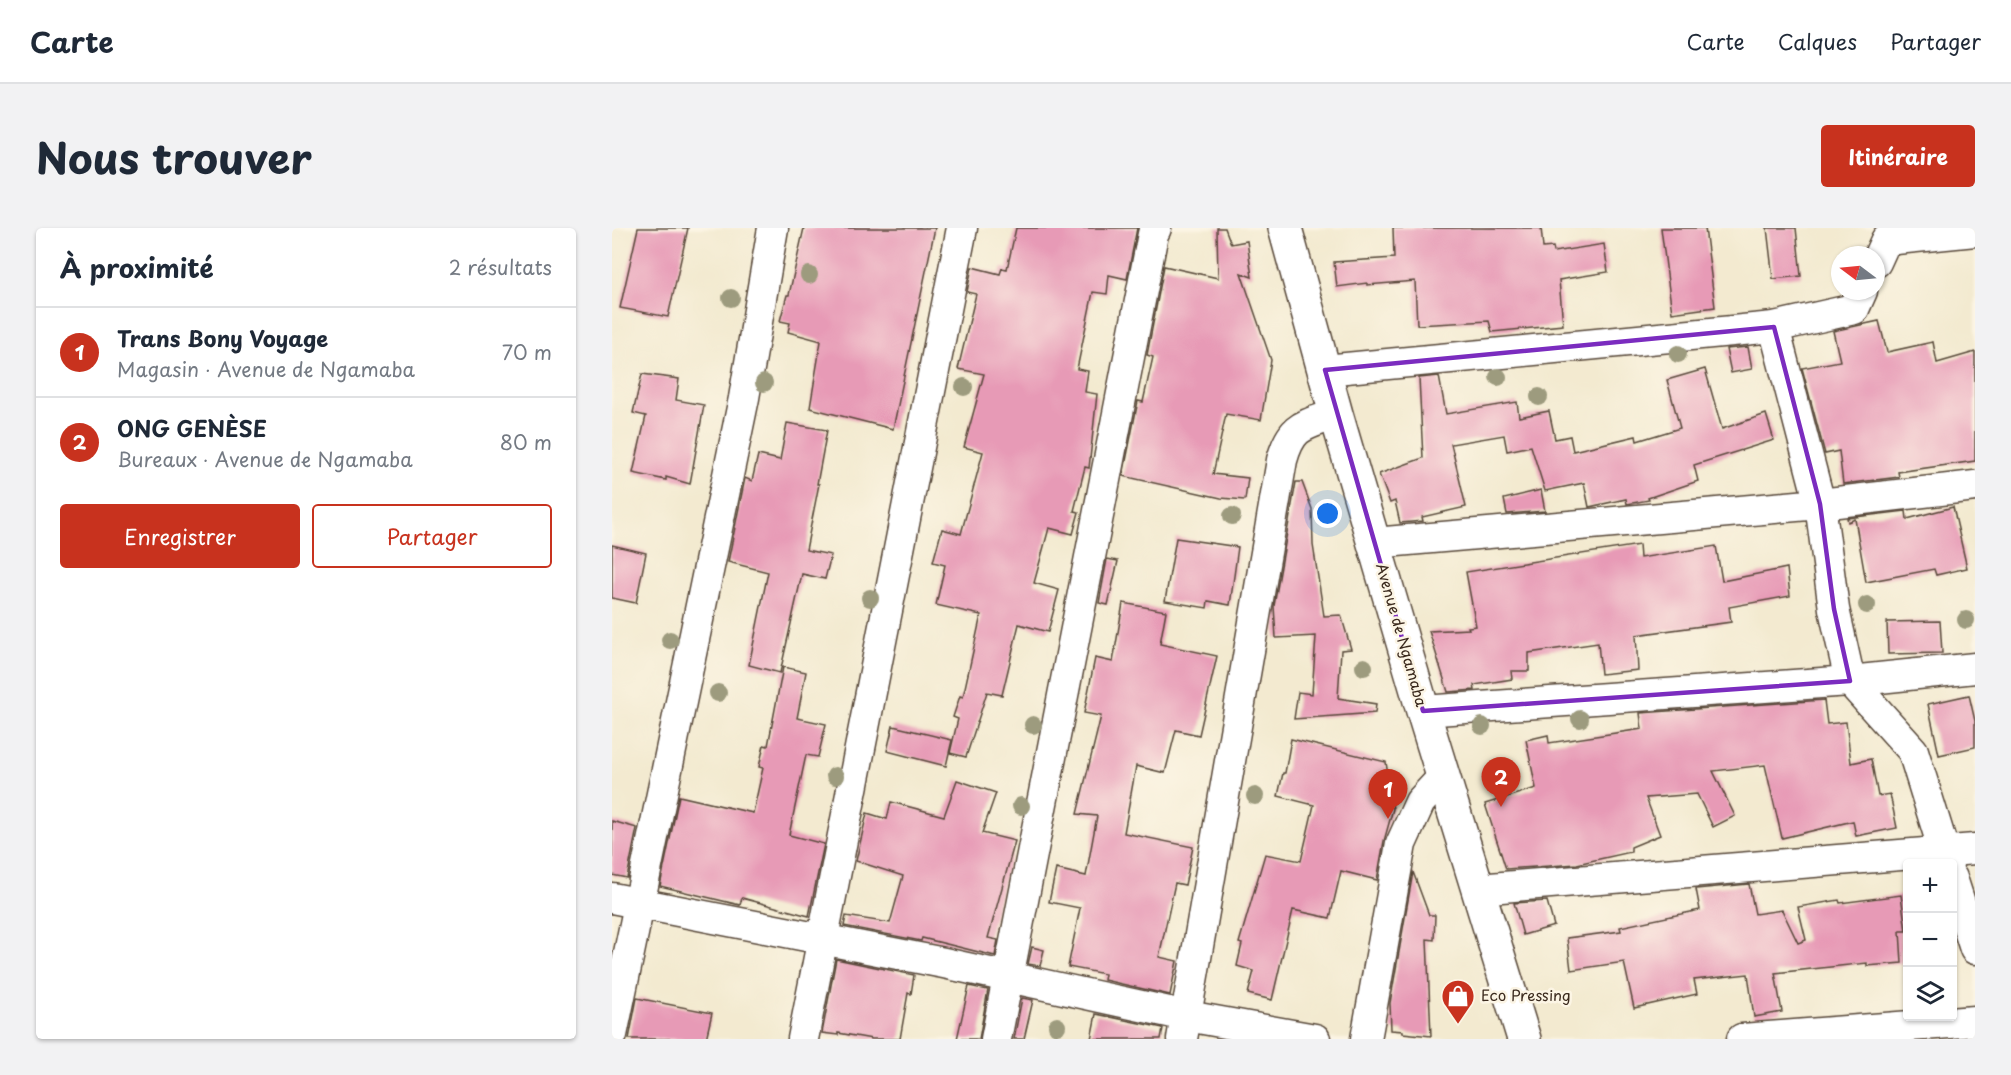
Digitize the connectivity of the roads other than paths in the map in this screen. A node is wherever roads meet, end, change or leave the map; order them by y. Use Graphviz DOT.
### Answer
graph roads {
  1 [pos="773,228"];
  2 [pos="962,228"];
  3 [pos="1156,228"];
  4 [pos="1286,228"];
  5 [pos="1975,231"];
  6 [pos="1881,243"];
  7 [pos="1858,300"];
  8 [pos="1774,327"];
  9 [pos="1325,370"];
  10 [pos="1336,414"];
  11 [pos="1975,486"];
  12 [pos="1820,504"];
  13 [pos="1374,543"];
  14 [pos="1975,668"];
  15 [pos="1850,681"];
  16 [pos="1423,711"];
  17 [pos="1444,776"];
  18 [pos="1975,849"];
  19 [pos="1946,859"];
  20 [pos="1957,859"];
  21 [pos="1903,866"];
  22 [pos="1477,889"];
  23 [pos="1957,892"];
  24 [pos="626,901"];
  25 [pos="823,940"];
  26 [pos="1975,949"];
  27 [pos="1008,977"];
  28 [pos="1975,1021"];
  29 [pos="1184,1028"];
  30 [pos="612,1035"];
  31 [pos="803,1039"];
  32 [pos="996,1039"];
  33 [pos="1315,1039"];
  34 [pos="1366,1039"];
  35 [pos="1524,1039"];
  36 [pos="1742,1039"];
  1 -- 24 [label="street"];
  2 -- 25 [label="street"];
  3 -- 27 [label="street"];
  4 -- 9 [label="main road, Avenue de Ngamaba"];
  5 -- 6 [label="street"];
  7 -- 8 [label="street"];
  8 -- 9 [label="street"];
  8 -- 12 [label="street"];
  9 -- 10 [label="main road, Avenue de Ngamaba"];
  10 -- 13 [label="main road, Avenue de Ngamaba"];
  10 -- 29 [label="street"];
  11 -- 12 [label="street"];
  12 -- 13 [label="street"];
  12 -- 15 [label="street"];
  13 -- 16 [label="main road, Avenue de Ngamaba"];
  14 -- 15 [label="street"];
  15 -- 16 [label="street"];
  15 -- 19 [label="street"];
  16 -- 17 [label="main road, Avenue de Ngamaba"];
  17 -- 22 [label="main road, Avenue de Ngamaba"];
  17 -- 34 [label="street"];
  18 -- 20 [label="street"];
  21 -- 22 [label="street"];
  22 -- 35 [label="main road, Avenue de Ngamaba"];
  23 -- 26 [label="street"];
  24 -- 25 [label="street"];
  24 -- 30 [label="street"];
  25 -- 27 [label="street"];
  25 -- 31 [label="street"];
  27 -- 29 [label="street"];
  27 -- 32 [label="street"];
  28 -- 36 [label="street"];
  29 -- 33 [label="street"];
}
